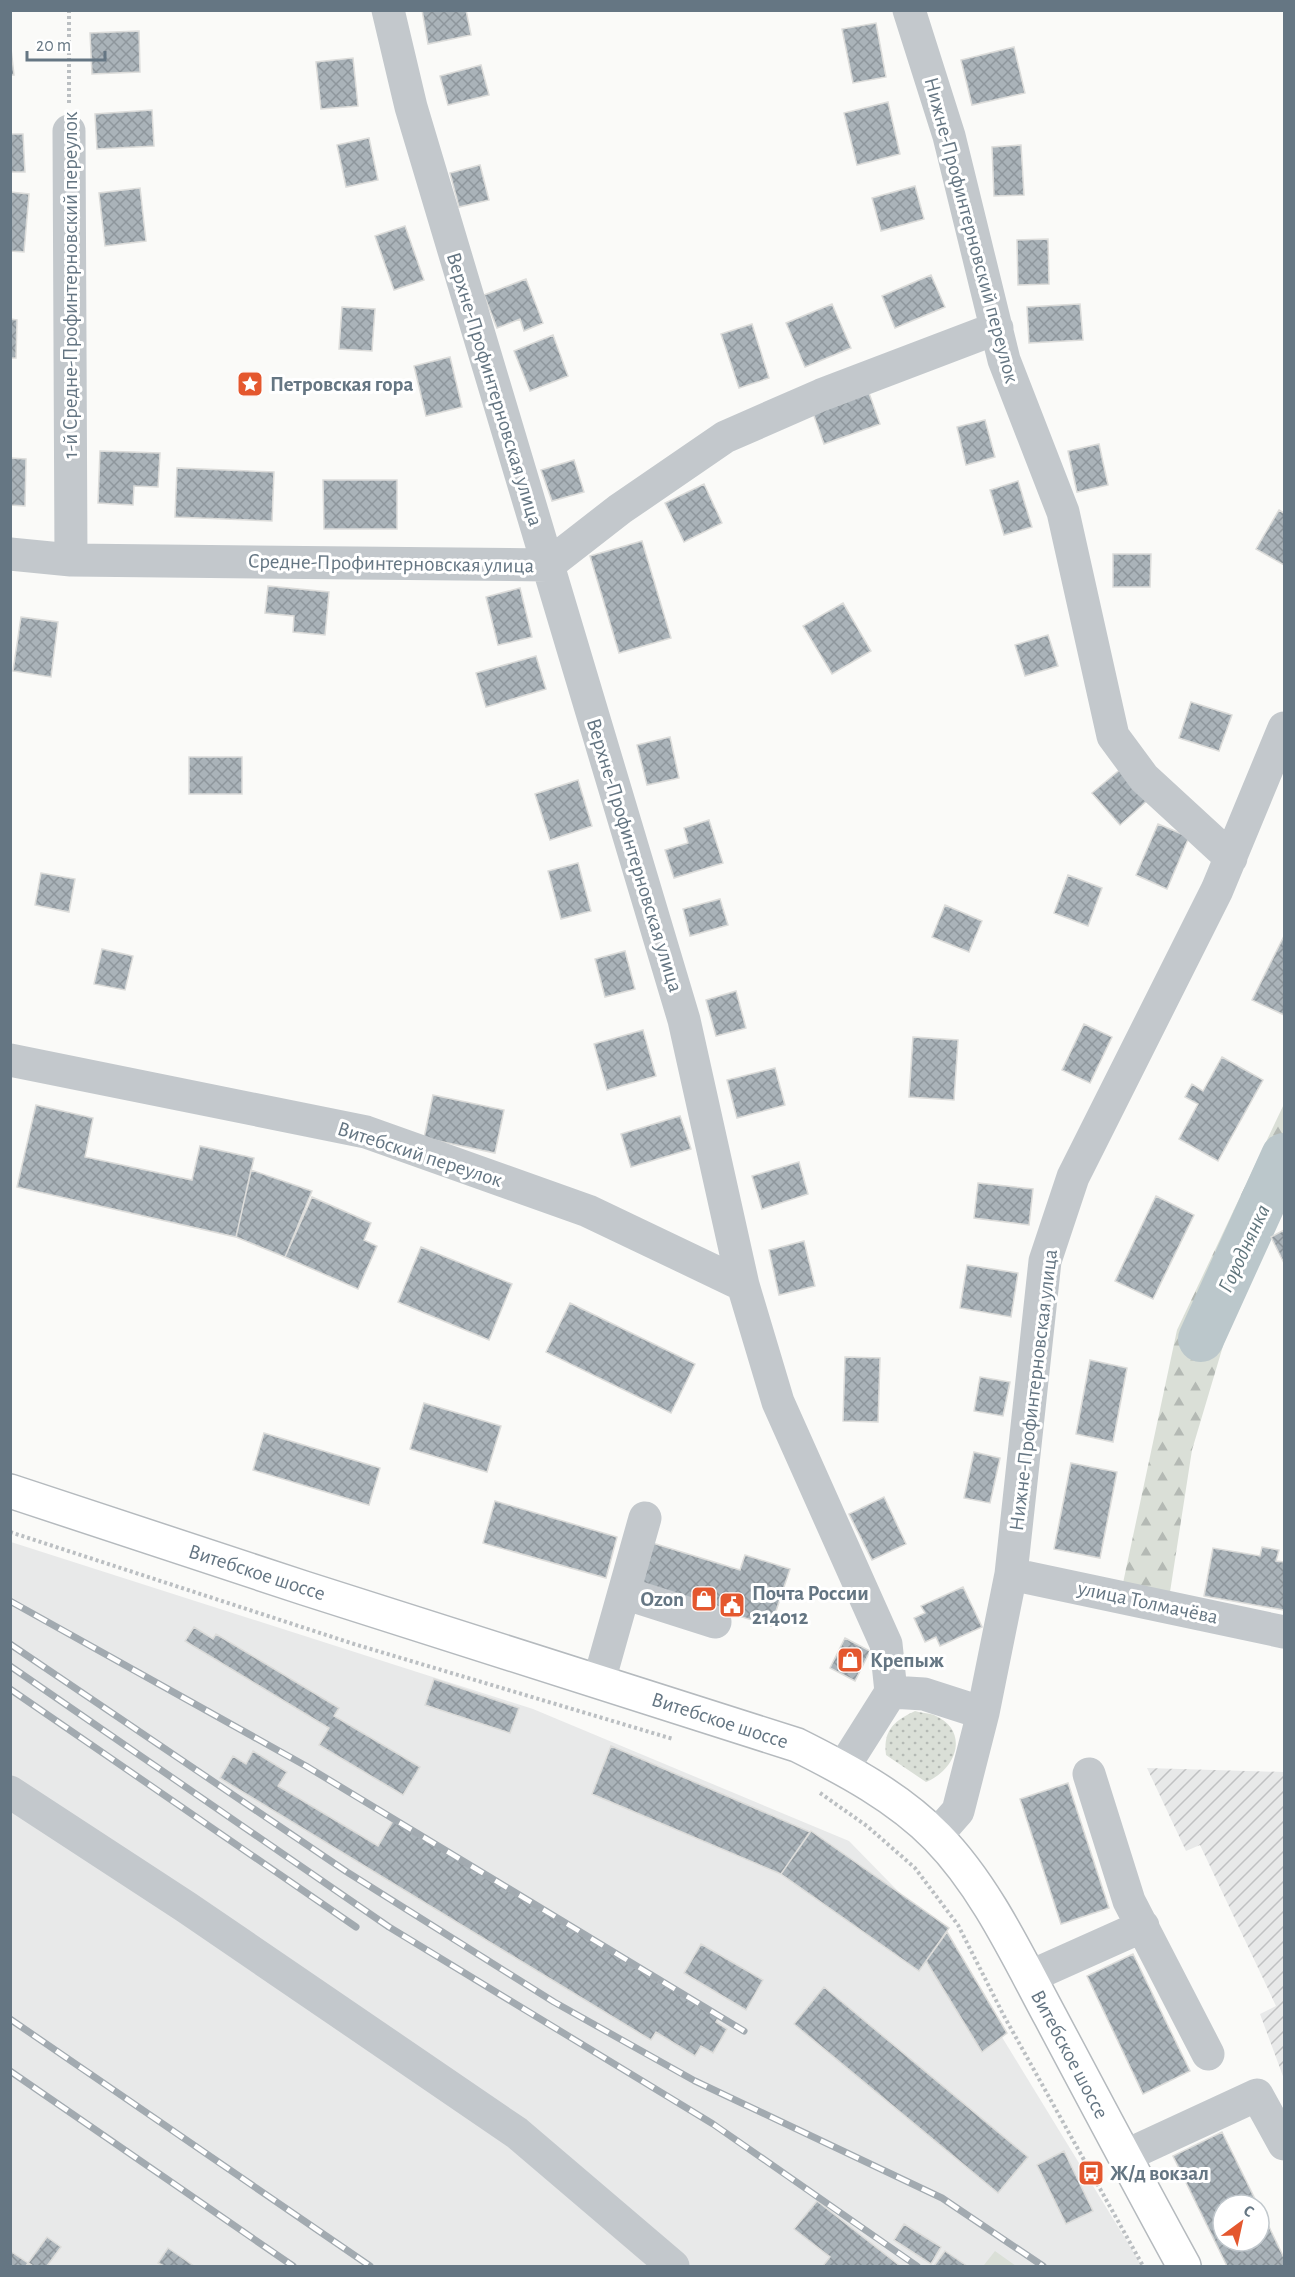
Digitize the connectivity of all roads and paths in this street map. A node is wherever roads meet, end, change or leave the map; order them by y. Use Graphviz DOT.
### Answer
graph roads {
  1 [pos="69,10"];
  2 [pos="388,10"];
  3 [pos="909,10"];
  4 [pos="69,130"];
  5 [pos="997,328"];
  6 [pos="10,554"];
  7 [pos="71,560"];
  8 [pos="548,565"];
  9 [pos="1284,728"];
  10 [pos="1231,858"];
  11 [pos="10,1060"];
  12 [pos="743,1285"];
  13 [pos="10,1491"];
  14 [pos="645,1518"];
  15 [pos="10,1532"];
  16 [pos="1011,1574"];
  17 [pos="624,1593"];
  18 [pos="715,1622"];
  19 [pos="1284,1632"];
  20 [pos="599,1681"];
  21 [pos="891,1692"];
  22 [pos="983,1713"];
  23 [pos="674,1740"];
  24 [pos="843,1768"];
  25 [pos="1089,1774"];
  26 [pos="813,1788"];
  27 [pos="10,1792"];
  28 [pos="936,1836"];
  29 [pos="1143,1926"];
  30 [pos="1029,1977"];
  31 [pos="1208,2054"];
  32 [pos="1284,2144"];
  33 [pos="1125,2156"];
  34 [pos="673,2266"];
  35 [pos="1143,2266"];
  36 [pos="1184,2266"];
  1 -- 4 [label="path, 1-й Средне-Профинтерновский переулок"];
  2 -- 8 [label="street, Верхне-Профинтерновская улица"];
  3 -- 5 [label="street, Нижне-Профинтерновский переулок"];
  4 -- 7 [label="street, 1-й Средне-Профинтерновский переулок"];
  5 -- 8 [label="street, Средне-Профинтерновская улица"];
  5 -- 10 [label="street, Нижне-Профинтерновский переулок"];
  6 -- 7 [label="street, Средне-Профинтерновская улица"];
  7 -- 8 [label="street, Средне-Профинтерновская улица"];
  8 -- 12 [label="street, Верхне-Профинтерновская улица"];
  9 -- 10 [label="street, Нижне-Профинтерновская улица"];
  10 -- 16 [label="street, Нижне-Профинтерновская улица"];
  11 -- 12 [label="street, Витебский переулок"];
  12 -- 21 [label="street, Верхне-Профинтерновская улица"];
  13 -- 20 [label="main road, Витебское шоссе"];
  14 -- 17 [label="street"];
  15 -- 23 [label="path"];
  16 -- 19 [label="street, улица Толмачёва"];
  16 -- 22 [label="street, Нижне-Профинтерновская улица"];
  17 -- 18 [label="street"];
  17 -- 20 [label="street"];
  20 -- 24 [label="main road, Витебское шоссе"];
  21 -- 22 [label="street"];
  21 -- 24 [label="street"];
  22 -- 28 [label="street, Нижне-Профинтерновская улица"];
  24 -- 28 [label="main road, Витебское шоссе"];
  25 -- 29 [label="street"];
  26 -- 35 [label="path"];
  27 -- 34 [label="street"];
  28 -- 30 [label="main road, Витебское шоссе"];
  29 -- 30 [label="street"];
  29 -- 31 [label="street"];
  30 -- 33 [label="main road, Витебское шоссе"];
  32 -- 33 [label="street"];
  33 -- 36 [label="main road, Витебское шоссе"];
}
